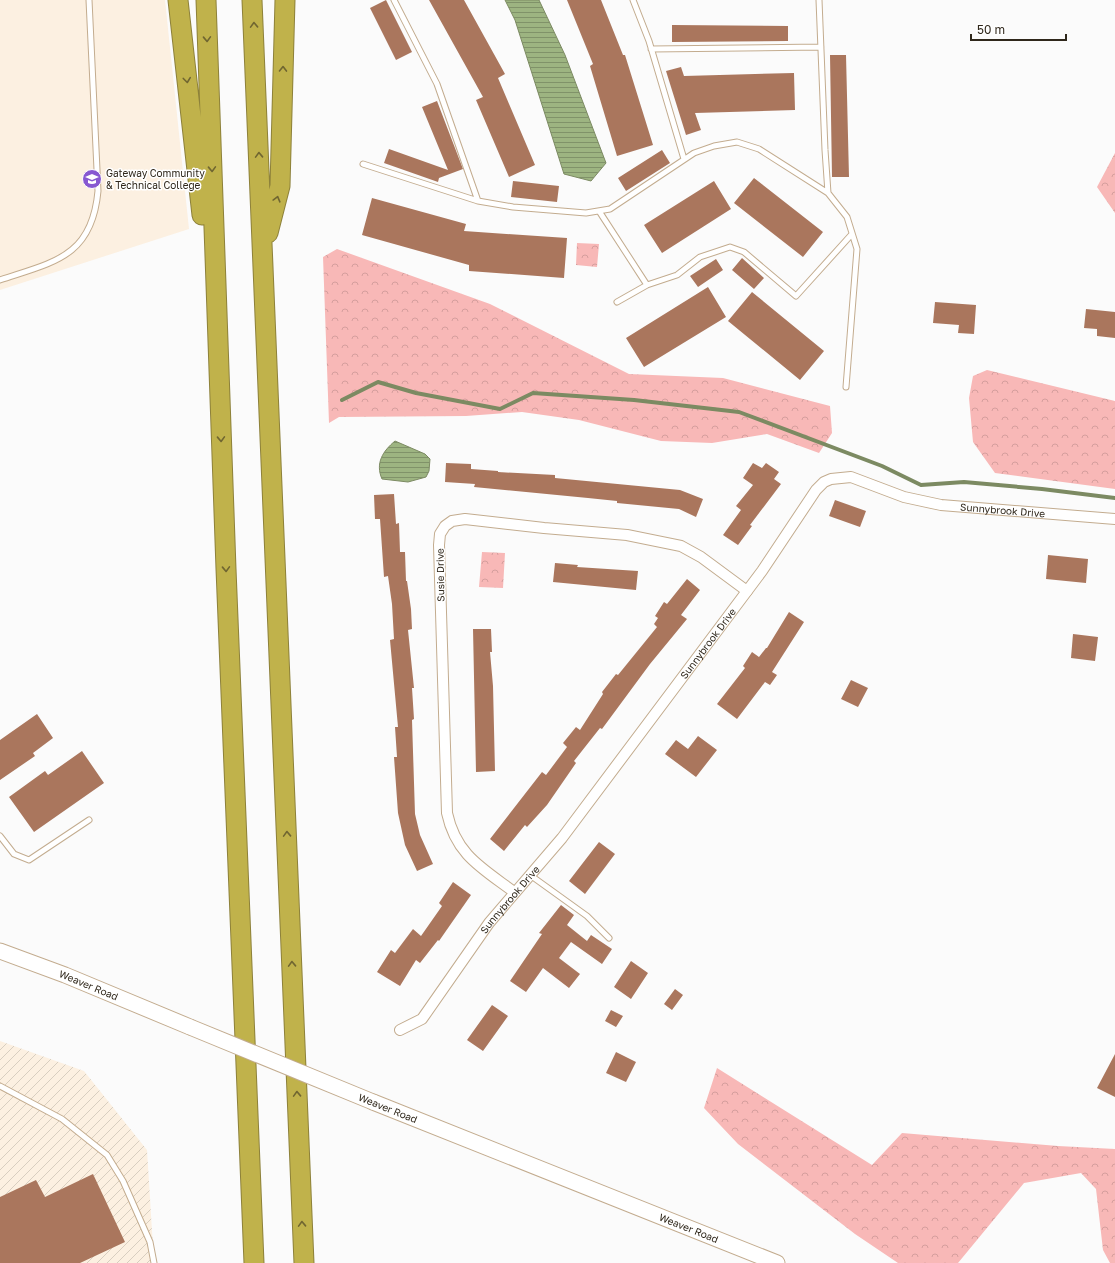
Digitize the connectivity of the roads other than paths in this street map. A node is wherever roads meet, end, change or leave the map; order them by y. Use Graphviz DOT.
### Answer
graph roads {
  1 [pos="89,0"];
  2 [pos="178,0"];
  3 [pos="206,0"];
  4 [pos="252,0"];
  5 [pos="285,0"];
  6 [pos="394,0"];
  7 [pos="633,0"];
  8 [pos="819,0"];
  9 [pos="821,47"];
  10 [pos="651,50"];
  11 [pos="684,159"];
  12 [pos="363,164"];
  13 [pos="828,193"];
  14 [pos="478,201"];
  15 [pos="599,211"];
  16 [pos="852,234"];
  17 [pos="263,250"];
  18 [pos="0,280"];
  19 [pos="647,285"];
  20 [pos="617,302"];
  21 [pos="846,387"];
  22 [pos="221,417"];
  23 [pos="1115,518"];
  24 [pos="747,591"];
  25 [pos="89,820"];
  26 [pos="0,836"];
  27 [pos="530,875"];
  28 [pos="514,892"];
  29 [pos="609,938"];
  30 [pos="0,951"];
  31 [pos="400,1030"];
  32 [pos="0,1086"];
  33 [pos="154,1263"];
  34 [pos="254,1263"];
  35 [pos="304,1263"];
  36 [pos="777,1263"];
  1 -- 18 [label="lane"];
  2 -- 22 [label="highway, one-way"];
  3 -- 22 [label="highway, one-way"];
  17 -- 4 [label="highway, one-way"];
  17 -- 5 [label="highway, one-way"];
  6 -- 14 [label="lane"];
  7 -- 10 [label="lane"];
  8 -- 9 [label="lane"];
  9 -- 10 [label="lane"];
  9 -- 13 [label="lane"];
  10 -- 11 [label="lane"];
  11 -- 13 [label="lane"];
  11 -- 15 [label="lane"];
  12 -- 14 [label="lane"];
  13 -- 16 [label="lane"];
  14 -- 15 [label="lane"];
  15 -- 19 [label="lane"];
  16 -- 19 [label="lane"];
  16 -- 21 [label="lane"];
  35 -- 17 [label="highway, one-way"];
  19 -- 20 [label="lane"];
  22 -- 34 [label="highway, one-way"];
  23 -- 24 [label="street, Sunnybrook Drive"];
  24 -- 27 [label="street, Sunnybrook Drive"];
  24 -- 28 [label="street, Susie Drive"];
  25 -- 26 [label="lane"];
  27 -- 28 [label="street, Sunnybrook Drive"];
  27 -- 29 [label="lane"];
  28 -- 31 [label="street, Sunnybrook Drive"];
  30 -- 36 [label="main road, Weaver Road, bridge"];
  32 -- 33 [label="lane"];
}
